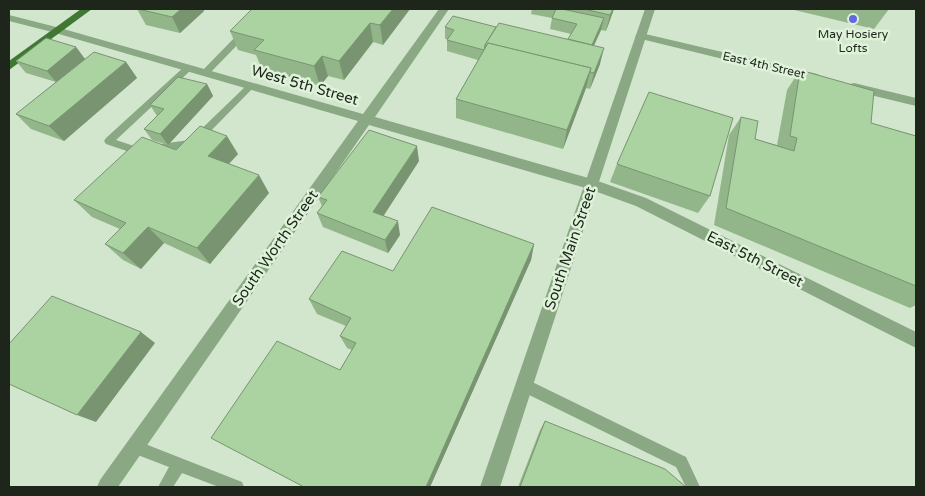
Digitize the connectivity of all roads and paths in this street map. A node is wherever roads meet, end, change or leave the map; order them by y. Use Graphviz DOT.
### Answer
graph roads {
  1 [pos="86,9"];
  2 [pos="444,9"];
  3 [pos="650,9"];
  4 [pos="9,18"];
  5 [pos="253,23"];
  6 [pos="56,30"];
  7 [pos="641,36"];
  8 [pos="9,66"];
  9 [pos="188,68"];
  10 [pos="205,73"];
  11 [pos="251,86"];
  12 [pos="916,102"];
  13 [pos="364,119"];
  14 [pos="592,184"];
  15 [pos="916,340"];
  16 [pos="524,385"];
  17 [pos="135,447"];
  18 [pos="179,465"];
  19 [pos="107,487"];
  20 [pos="165,487"];
  21 [pos="237,487"];
  22 [pos="490,487"];
  23 [pos="693,487"];
  1 -- 6 [label="main road"];
  2 -- 13 [label="street, South Worth Street"];
  3 -- 7 [label="street, South Main Street"];
  4 -- 6 [label="street, West 5th Street"];
  5 -- 10 [label="lane"];
  6 -- 8 [label="main road"];
  6 -- 9 [label="street, West 5th Street"];
  7 -- 12 [label="street, East 4th Street"];
  7 -- 14 [label="street, South Main Street"];
  9 -- 10 [label="street, West 5th Street"];
  9 -- 11 [label="lane"];
  10 -- 11 [label="street, West 5th Street"];
  11 -- 13 [label="street, West 5th Street"];
  13 -- 14 [label="street, West 5th Street"];
  13 -- 17 [label="street, South Worth Street"];
  14 -- 15 [label="street, East 5th Street"];
  14 -- 16 [label="street, South Main Street"];
  16 -- 22 [label="street, South Main Street"];
  16 -- 23 [label="lane"];
  17 -- 18 [label="lane"];
  17 -- 19 [label="street, South Worth Street"];
  18 -- 20 [label="lane"];
  18 -- 21 [label="lane"];
}
